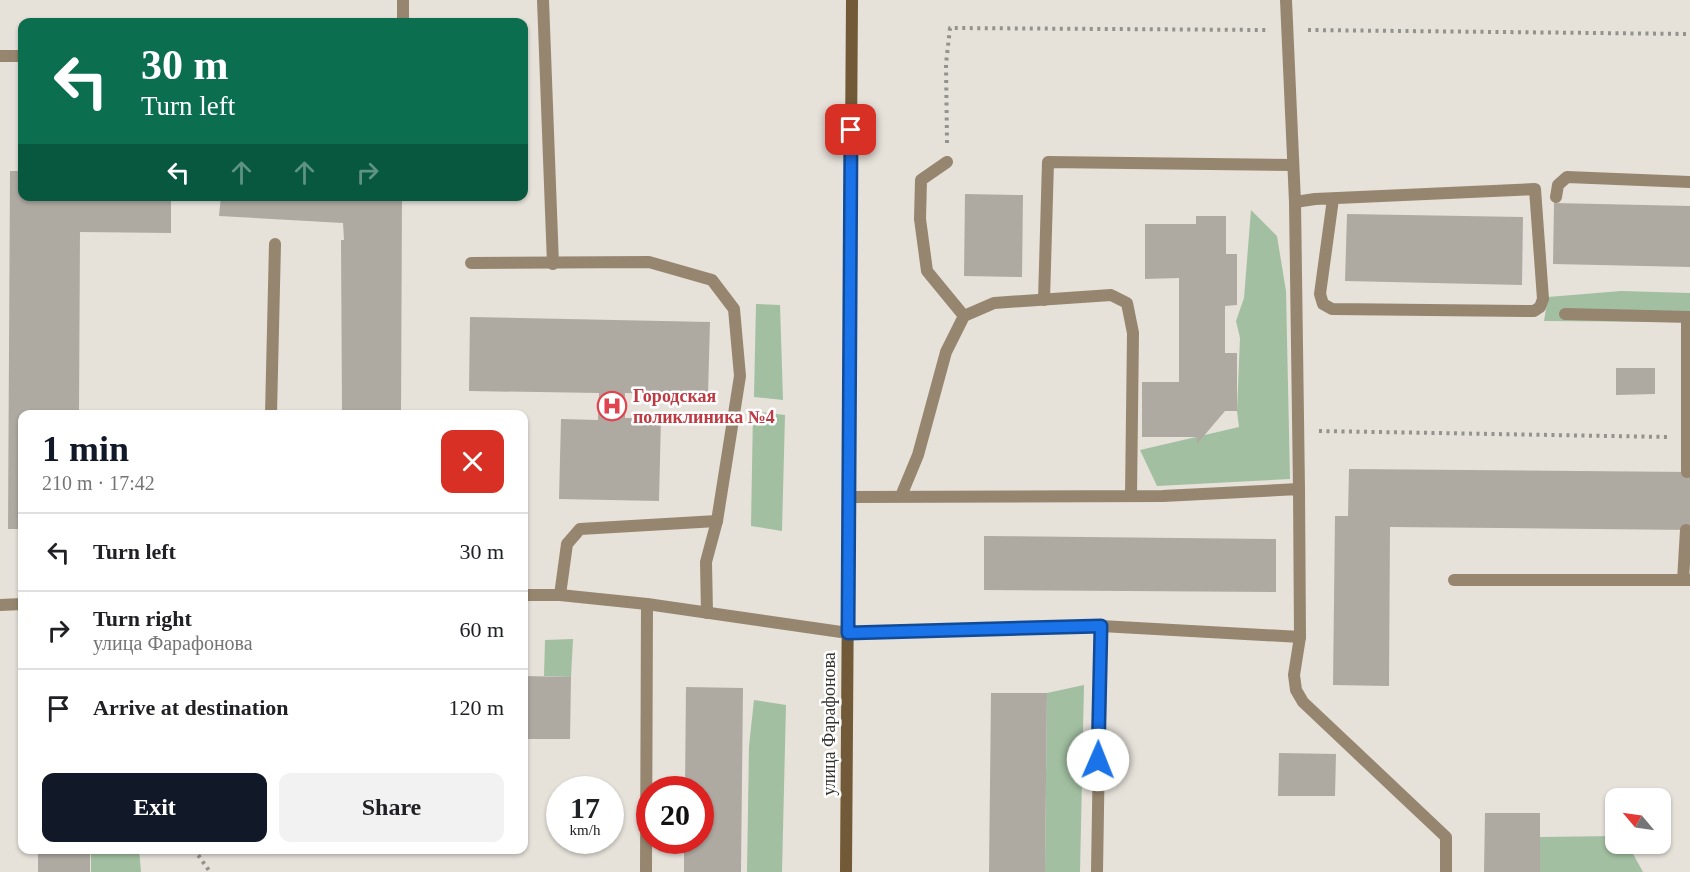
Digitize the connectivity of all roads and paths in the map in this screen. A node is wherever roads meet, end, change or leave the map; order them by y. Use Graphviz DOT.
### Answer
graph roads {
  1 [pos="404,0"];
  2 [pos="543,0"];
  3 [pos="852,0"];
  4 [pos="1286,0"];
  5 [pos="403,18"];
  6 [pos="1288,30"];
  7 [pos="1690,34"];
  8 [pos="0,56"];
  9 [pos="18,56"];
  10 [pos="947,162"];
  11 [pos="1293,165"];
  12 [pos="1690,182"];
  13 [pos="1556,196"];
  14 [pos="1334,199"];
  15 [pos="1295,202"];
  16 [pos="275,244"];
  17 [pos="471,263"];
  18 [pos="553,264"];
  19 [pos="1044,300"];
  20 [pos="1565,314"];
  21 [pos="964,316"];
  22 [pos="1688,317"];
  23 [pos="271,410"];
  24 [pos="1299,422"];
  25 [pos="1688,437"];
  26 [pos="1688,472"];
  27 [pos="1299,489"];
  28 [pos="901,496"];
  29 [pos="1131,496"];
  30 [pos="849,497"];
  31 [pos="717,521"];
  32 [pos="1686,530"];
  33 [pos="1455,580"];
  34 [pos="1686,580"];
  35 [pos="560,594"];
  36 [pos="528,595"];
  37 [pos="18,604"];
  38 [pos="647,604"];
  39 [pos="0,605"];
  40 [pos="707,613"];
  41 [pos="1101,626"];
  42 [pos="848,633"];
  43 [pos="1300,637"];
  44 [pos="197,854"];
  45 [pos="210,872"];
  46 [pos="646,872"];
  47 [pos="846,872"];
  48 [pos="1097,872"];
  49 [pos="1446,872"];
  1 -- 5 [label="lane"];
  2 -- 18 [label="lane"];
  3 -- 30 [label="street, улица Фарафонова"];
  4 -- 6 [label="lane"];
  6 -- 7 [label="path"];
  6 -- 10 [label="path"];
  6 -- 11 [label="lane"];
  8 -- 9 [label="lane"];
  10 -- 21 [label="lane"];
  11 -- 15 [label="lane"];
  11 -- 19 [label="lane"];
  12 -- 13 [label="lane"];
  14 -- 14 [label="lane"];
  14 -- 15 [label="lane"];
  15 -- 24 [label="lane"];
  16 -- 23 [label="lane"];
  17 -- 18 [label="lane"];
  18 -- 31 [label="lane"];
  19 -- 21 [label="lane"];
  19 -- 29 [label="lane"];
  20 -- 22 [label="lane"];
  21 -- 28 [label="lane"];
  22 -- 25 [label="lane"];
  24 -- 25 [label="path"];
  24 -- 27 [label="lane"];
  25 -- 26 [label="lane"];
  27 -- 29 [label="lane"];
  27 -- 43 [label="lane"];
  28 -- 29 [label="lane"];
  28 -- 30 [label="lane"];
  30 -- 42 [label="street, улица Фарафонова"];
  31 -- 35 [label="lane"];
  31 -- 40 [label="lane"];
  32 -- 34 [label="lane"];
  33 -- 34 [label="lane"];
  35 -- 36 [label="lane"];
  35 -- 38 [label="lane"];
  37 -- 39 [label="lane"];
  38 -- 40 [label="lane"];
  38 -- 46 [label="lane"];
  40 -- 42 [label="lane"];
  41 -- 42 [label="lane"];
  41 -- 43 [label="lane"];
  41 -- 48 [label="lane"];
  42 -- 47 [label="street, улица Фарафонова"];
  43 -- 49 [label="lane"];
  44 -- 45 [label="path"];
}
